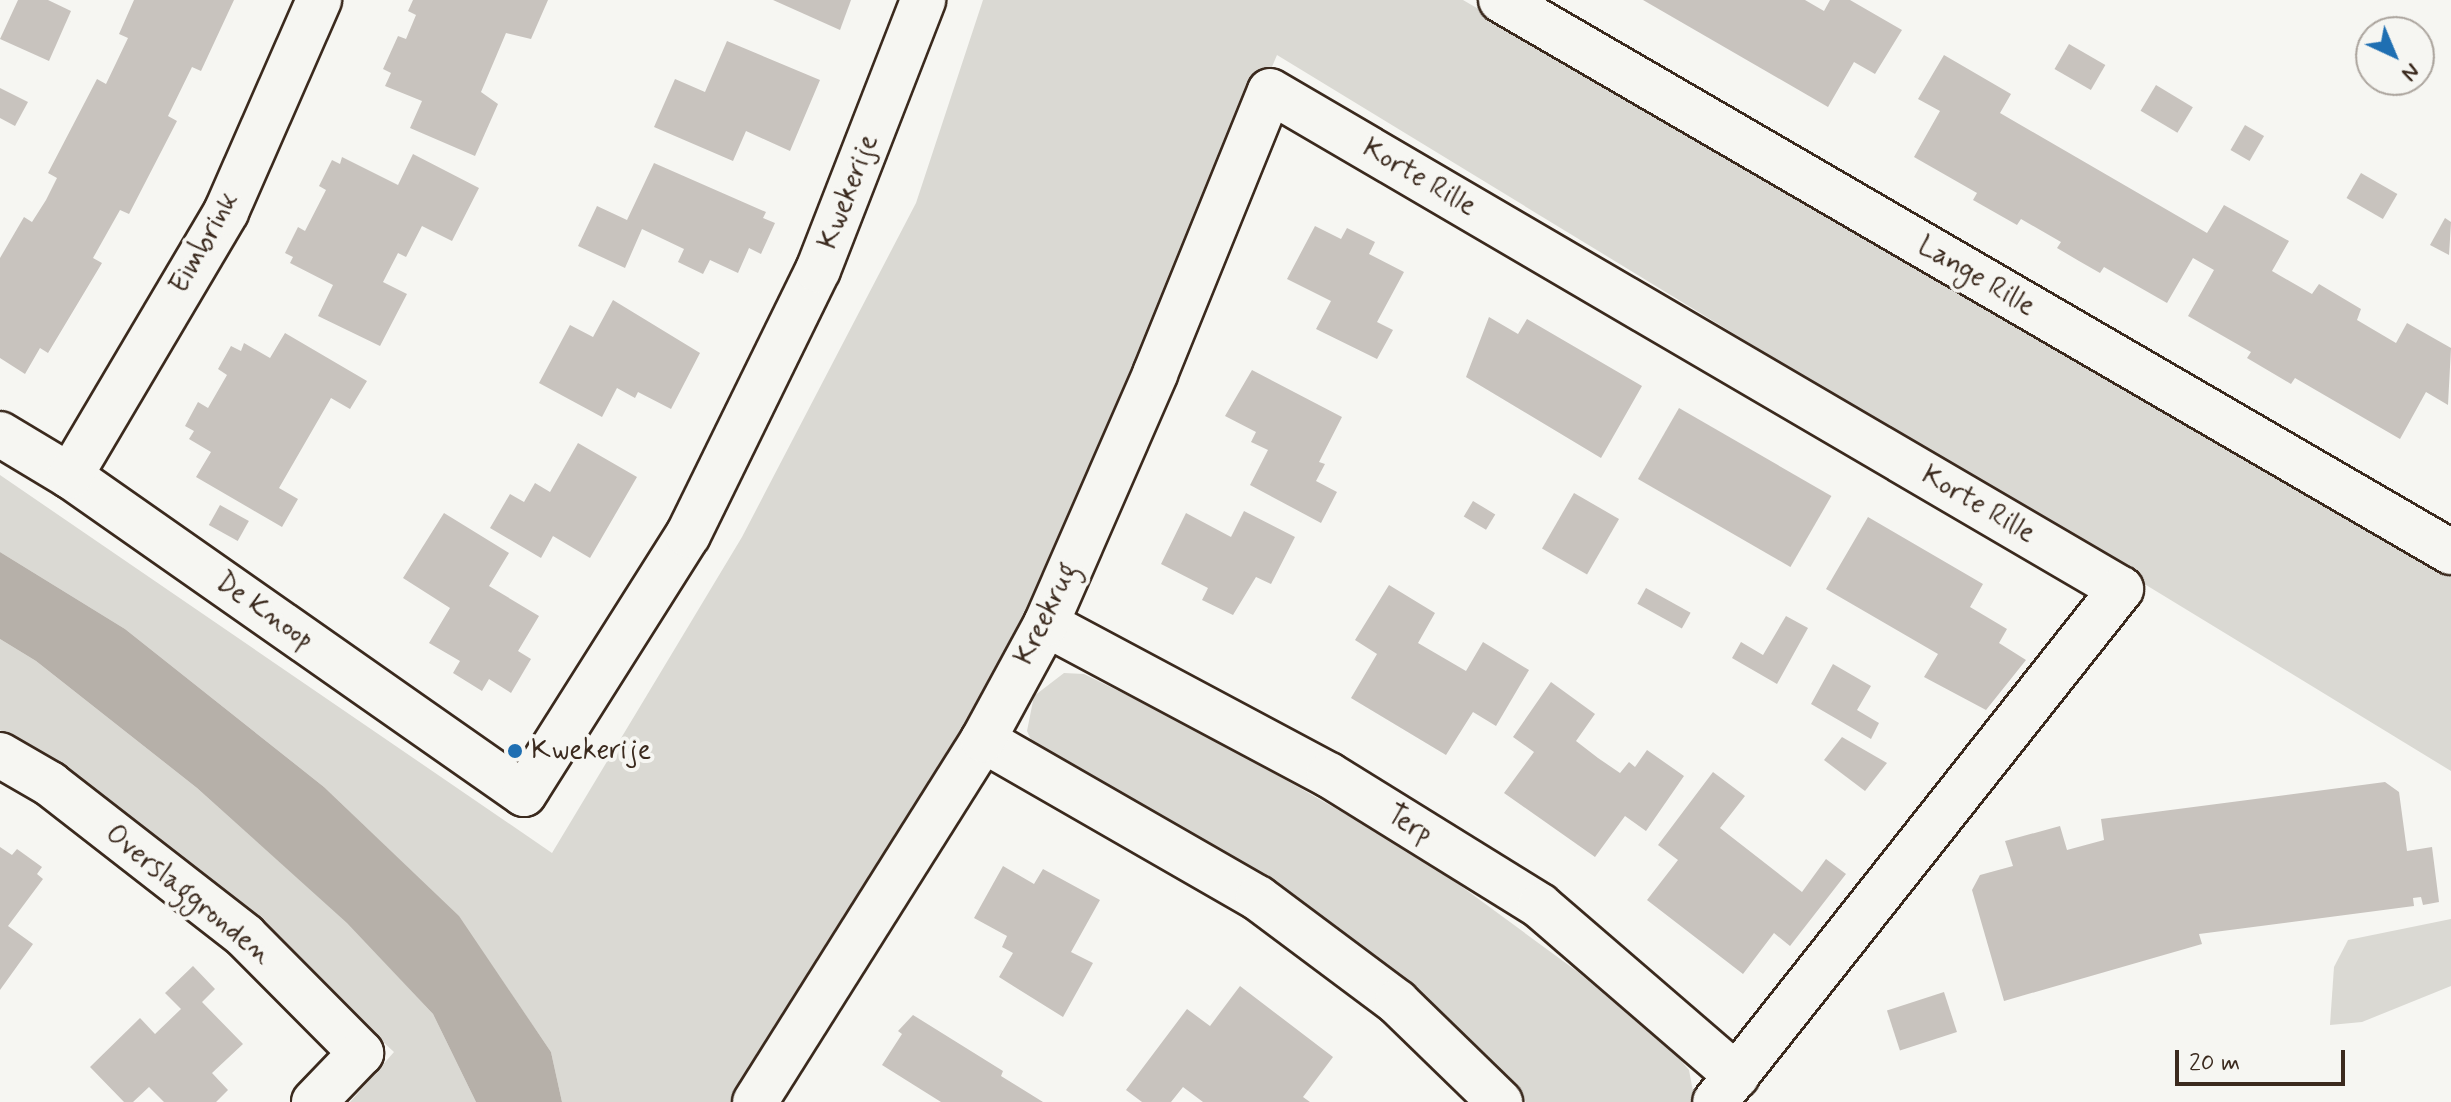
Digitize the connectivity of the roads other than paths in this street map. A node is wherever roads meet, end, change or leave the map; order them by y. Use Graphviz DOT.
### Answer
graph roads {
  1 [pos="319,0"];
  2 [pos="923,0"];
  3 [pos="1501,0"];
  4 [pos="1270,91"];
  5 [pos="0,434"];
  6 [pos="70,476"];
  7 [pos="2451,552"];
  8 [pos="1046,624"];
  9 [pos="983,740"];
  10 [pos="0,755"];
  11 [pos="524,794"];
  12 [pos="1726,1089"];
  13 [pos="314,1102"];
  14 [pos="755,1102"];
  15 [pos="1500,1102"];
  1 -- 6 [label="street, Eimbrink"];
  2 -- 11 [label="street, Kwekerije"];
  3 -- 7 [label="street, Lange Rille"];
  4 -- 8 [label="street, Kreekrug"];
  4 -- 12 [label="street, Korte Rille"];
  5 -- 6 [label="street, De Knoop"];
  6 -- 11 [label="street, De Knoop"];
  8 -- 9 [label="street, Kreekrug"];
  8 -- 12 [label="street, Terp"];
  9 -- 14 [label="street, Kreekrug"];
  9 -- 15 [label="street"];
  10 -- 13 [label="street, Overslaggronden"];
}
